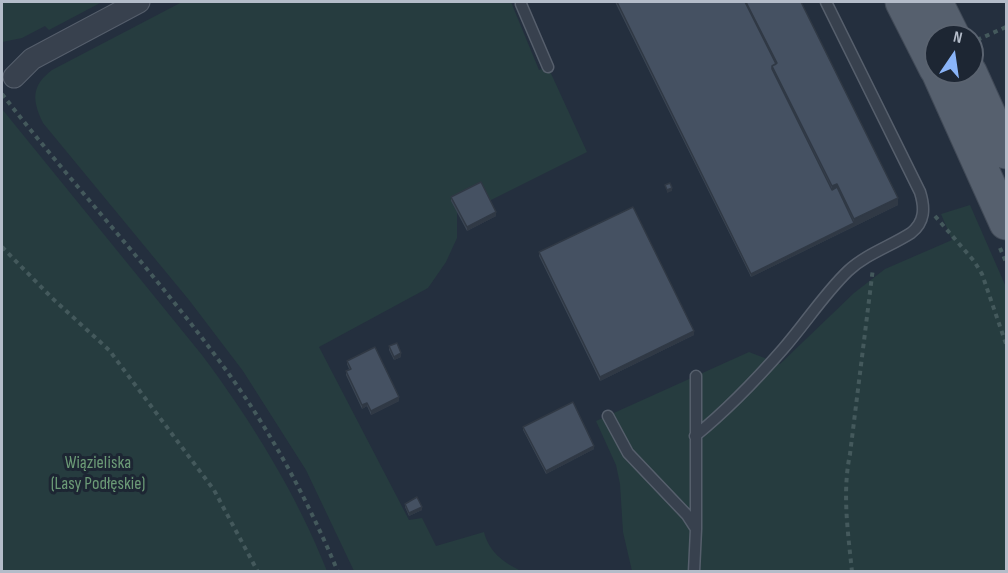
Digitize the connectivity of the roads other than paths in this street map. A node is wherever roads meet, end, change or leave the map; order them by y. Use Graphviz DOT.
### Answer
graph roads {
  1 [pos="139,2"];
  2 [pos="522,2"];
  3 [pos="826,2"];
  4 [pos="902,2"];
  5 [pos="936,2"];
  6 [pos="954,24"];
  7 [pos="924,45"];
  8 [pos="548,67"];
  9 [pos="943,84"];
  10 [pos="975,84"];
  11 [pos="8,85"];
  12 [pos="1006,152"];
  13 [pos="1006,223"];
  14 [pos="696,376"];
  15 [pos="608,416"];
  16 [pos="695,436"];
  17 [pos="696,529"];
  18 [pos="694,572"];
  1 -- 11 [label="street"];
  2 -- 8 [label="lane"];
  3 -- 16 [label="lane"];
  4 -- 7 [label="main road"];
  5 -- 6 [label="main road"];
  9 -- 13 [label="main road"];
  10 -- 12 [label="main road"];
  14 -- 16 [label="lane"];
  15 -- 17 [label="lane"];
  16 -- 17 [label="lane"];
  17 -- 18 [label="lane"];
}
